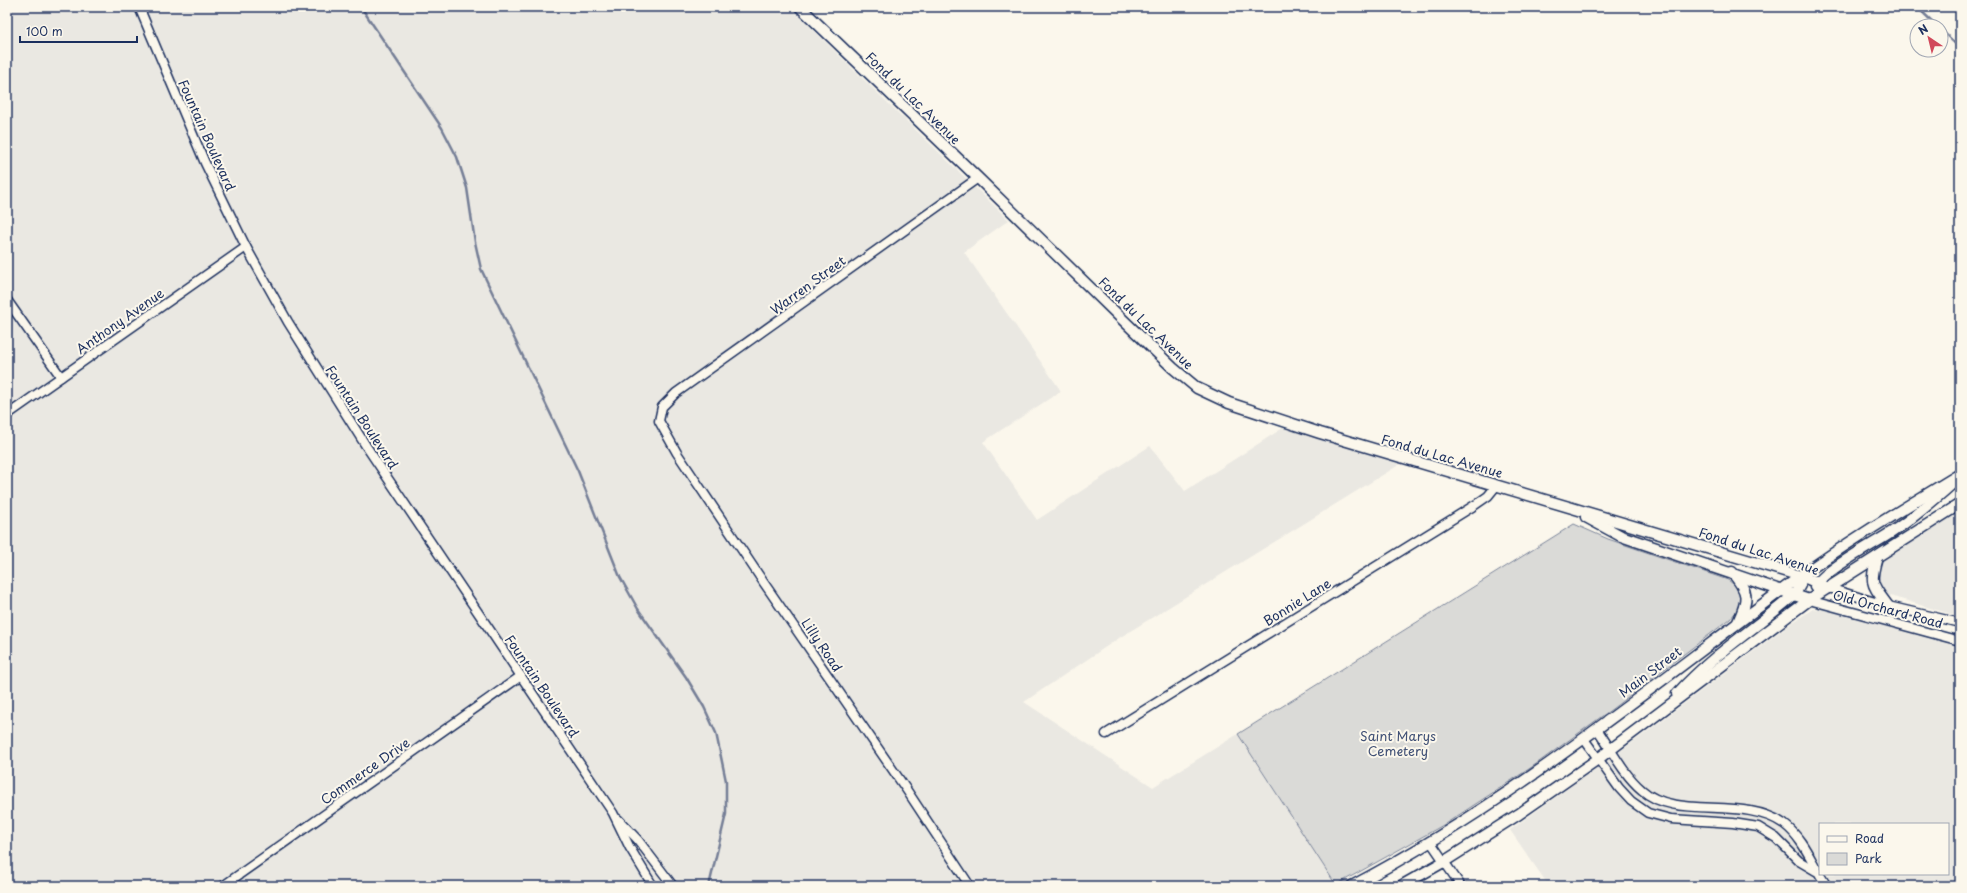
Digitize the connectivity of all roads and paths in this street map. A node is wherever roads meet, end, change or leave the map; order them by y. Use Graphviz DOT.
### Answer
graph roads {
  1 [pos="138,7"];
  2 [pos="800,7"];
  3 [pos="978,178"];
  4 [pos="246,247"];
  5 [pos="7,300"];
  6 [pos="61,376"];
  7 [pos="7,415"];
  8 [pos="660,417"];
  9 [pos="1960,474"];
  10 [pos="1960,477"];
  11 [pos="1497,485"];
  12 [pos="1960,504"];
  13 [pos="1565,506"];
  14 [pos="1877,557"];
  15 [pos="1732,572"];
  16 [pos="1801,576"];
  17 [pos="1818,583"];
  18 [pos="1829,588"];
  19 [pos="1782,590"];
  20 [pos="1795,594"];
  21 [pos="1809,600"];
  22 [pos="1888,606"];
  23 [pos="1738,623"];
  24 [pos="1960,623"];
  25 [pos="1960,641"];
  26 [pos="521,676"];
  27 [pos="1661,712"];
  28 [pos="1597,729"];
  29 [pos="1106,734"];
  30 [pos="1584,739"];
  31 [pos="1611,749"];
  32 [pos="1598,759"];
  33 [pos="1682,805"];
  34 [pos="1746,811"];
  35 [pos="613,813"];
  36 [pos="1680,819"];
  37 [pos="1744,825"];
  38 [pos="1430,840"];
  39 [pos="1445,862"];
  40 [pos="1816,871"];
  41 [pos="222,886"];
  42 [pos="653,886"];
  43 [pos="673,886"];
  44 [pos="970,886"];
  45 [pos="1352,886"];
  46 [pos="1401,886"];
  47 [pos="1461,886"];
  48 [pos="1827,886"];
  1 -- 4 [label="street, Fountain Boulevard"];
  2 -- 3 [label="main road, Fond du Lac Avenue"];
  3 -- 8 [label="street, Warren Street"];
  3 -- 11 [label="main road, Fond du Lac Avenue"];
  4 -- 6 [label="street, Anthony Avenue"];
  4 -- 26 [label="street, Fountain Boulevard"];
  5 -- 6 [label="street"];
  6 -- 7 [label="street, Anthony Avenue"];
  8 -- 44 [label="street, Lilly Road"];
  9 -- 16 [label="main road, Main Street"];
  10 -- 17 [label="main road"];
  11 -- 13 [label="main road, Fond du Lac Avenue"];
  11 -- 29 [label="street, Bonnie Lane"];
  12 -- 14 [label="main road"];
  13 -- 15 [label="main road, Fond du Lac Avenue"];
  13 -- 16 [label="main road, Fond du Lac Avenue"];
  14 -- 18 [label="main road"];
  14 -- 22 [label="main road"];
  15 -- 19 [label="main road, Fond du Lac Avenue"];
  15 -- 23 [label="main road"];
  16 -- 17 [label="main road, Fond du Lac Avenue"];
  16 -- 19 [label="main road, Main Street"];
  16 -- 20 [label="main road"];
  17 -- 18 [label="main road, Fond du Lac Avenue"];
  17 -- 21 [label="main road"];
  18 -- 21 [label="main road"];
  18 -- 22 [label="street, Old Orchard Road"];
  19 -- 20 [label="main road, Fond du Lac Avenue"];
  19 -- 23 [label="main road, Main Street"];
  20 -- 21 [label="main road, Fond du Lac Avenue"];
  20 -- 27 [label="main road"];
  21 -- 25 [label="street, Old Orchard Road"];
  21 -- 27 [label="main road"];
  22 -- 24 [label="street, Old Orchard Road"];
  23 -- 28 [label="main road, Main Street"];
  26 -- 35 [label="street, Fountain Boulevard"];
  26 -- 41 [label="street, Commerce Drive"];
  27 -- 31 [label="main road"];
  28 -- 30 [label="main road, Main Street"];
  28 -- 31 [label="street"];
  30 -- 32 [label="street"];
  30 -- 38 [label="main road, Main Street"];
  31 -- 32 [label="main road"];
  31 -- 33 [label="street"];
  32 -- 36 [label="street"];
  32 -- 39 [label="main road"];
  33 -- 34 [label="street"];
  33 -- 36 [label="street"];
  34 -- 37 [label="street"];
  34 -- 40 [label="street"];
  35 -- 42 [label="street, Fountain Boulevard"];
  35 -- 43 [label="street, Fountain Boulevard"];
  36 -- 37 [label="street"];
  37 -- 40 [label="street"];
  38 -- 39 [label="street"];
  38 -- 45 [label="main road, Main Street"];
  39 -- 46 [label="main road"];
  39 -- 47 [label="street"];
  40 -- 48 [label="street"];
}
